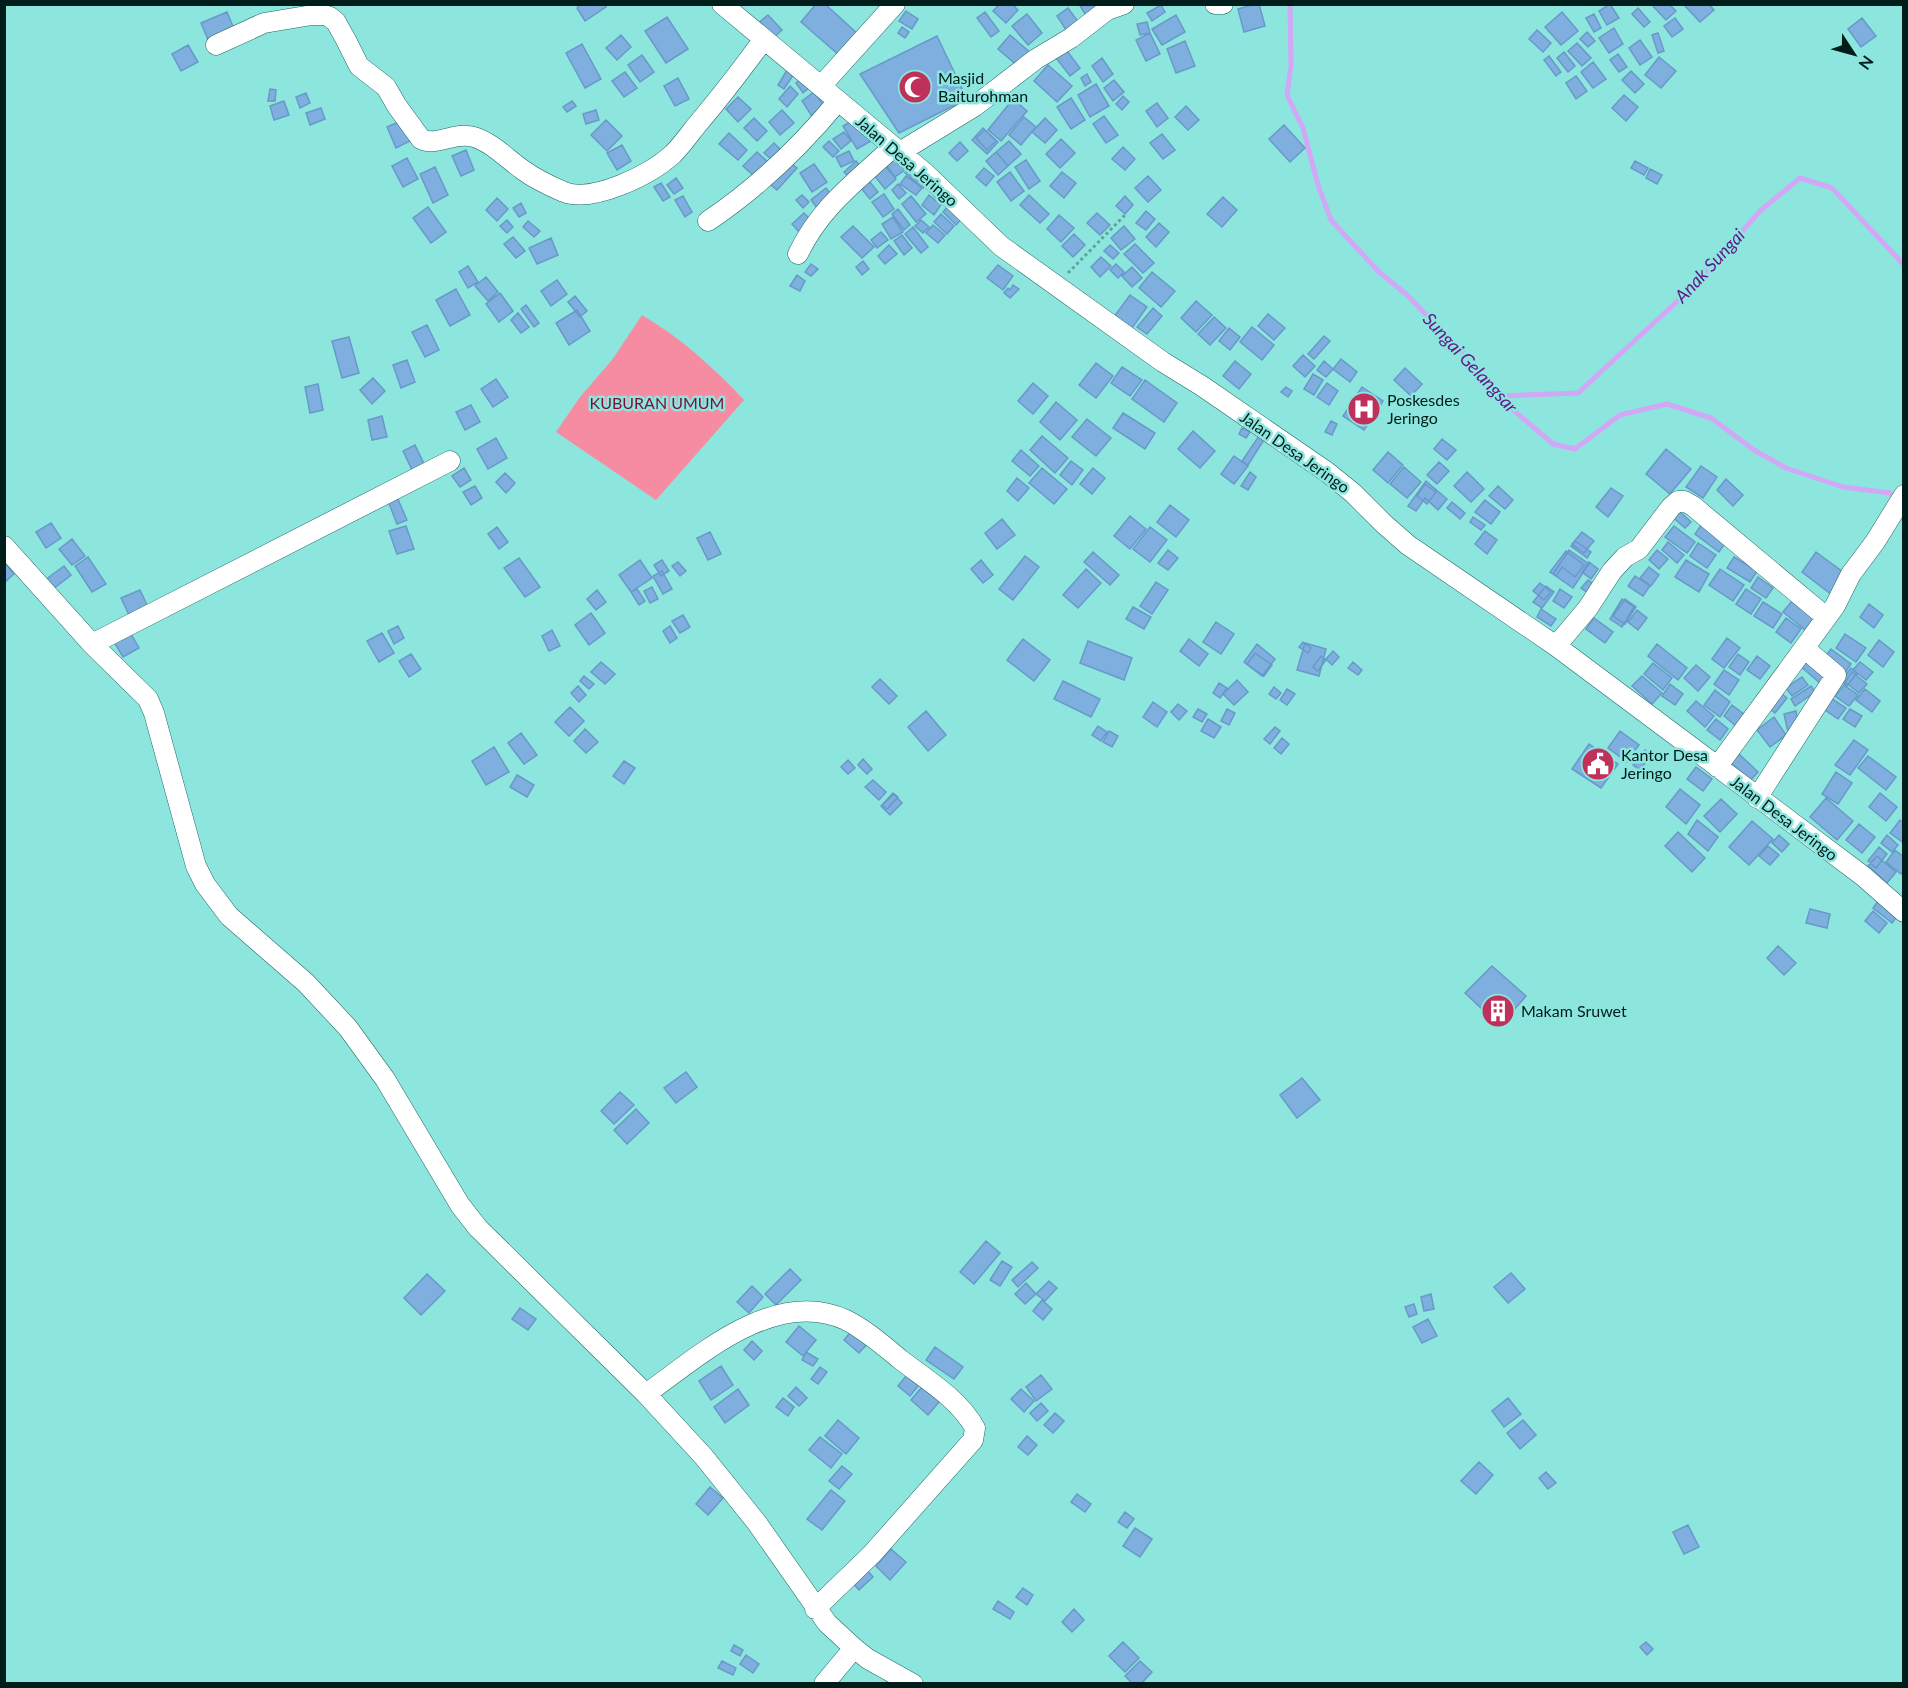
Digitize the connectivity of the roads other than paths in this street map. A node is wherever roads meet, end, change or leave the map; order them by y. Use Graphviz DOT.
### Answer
graph roads {
  1 [pos="722,4"];
  2 [pos="895,4"];
  3 [pos="1124,4"];
  4 [pos="1215,4"];
  5 [pos="1223,4"];
  6 [pos="764,39"];
  7 [pos="216,45"];
  8 [pos="821,86"];
  9 [pos="838,101"];
  10 [pos="897,150"];
  11 [pos="708,221"];
  12 [pos="798,254"];
  13 [pos="450,461"];
  14 [pos="1904,495"];
  15 [pos="4,546"];
  16 [pos="1826,616"];
  17 [pos="92,644"];
  18 [pos="1556,646"];
  19 [pos="1804,648"];
  20 [pos="1717,766"];
  21 [pos="1757,798"];
  22 [pos="1904,912"];
  23 [pos="646,1394"];
  24 [pos="816,1609"];
  25 [pos="854,1648"];
  26 [pos="824,1683"];
  27 [pos="913,1683"];
  1 -- 6 [label="street, Jalan Desa Jeringo"];
  2 -- 8 [label="street"];
  3 -- 10 [label="street"];
  4 -- 5 [label="street"];
  6 -- 7 [label="street"];
  6 -- 8 [label="street, Jalan Desa Jeringo"];
  8 -- 9 [label="street, Jalan Desa Jeringo"];
  9 -- 10 [label="street, Jalan Desa Jeringo"];
  9 -- 11 [label="street"];
  10 -- 12 [label="street"];
  10 -- 18 [label="street, Jalan Desa Jeringo"];
  13 -- 17 [label="street"];
  14 -- 16 [label="street"];
  15 -- 17 [label="street"];
  16 -- 18 [label="street"];
  16 -- 19 [label="street"];
  17 -- 23 [label="street"];
  18 -- 20 [label="street, Jalan Desa Jeringo"];
  19 -- 20 [label="street"];
  19 -- 21 [label="street"];
  20 -- 21 [label="street, Jalan Desa Jeringo"];
  21 -- 22 [label="street, Jalan Desa Jeringo"];
  23 -- 24 [label="street"];
  23 -- 24 [label="street"];
  24 -- 25 [label="street"];
  25 -- 26 [label="street"];
  25 -- 27 [label="street"];
}
